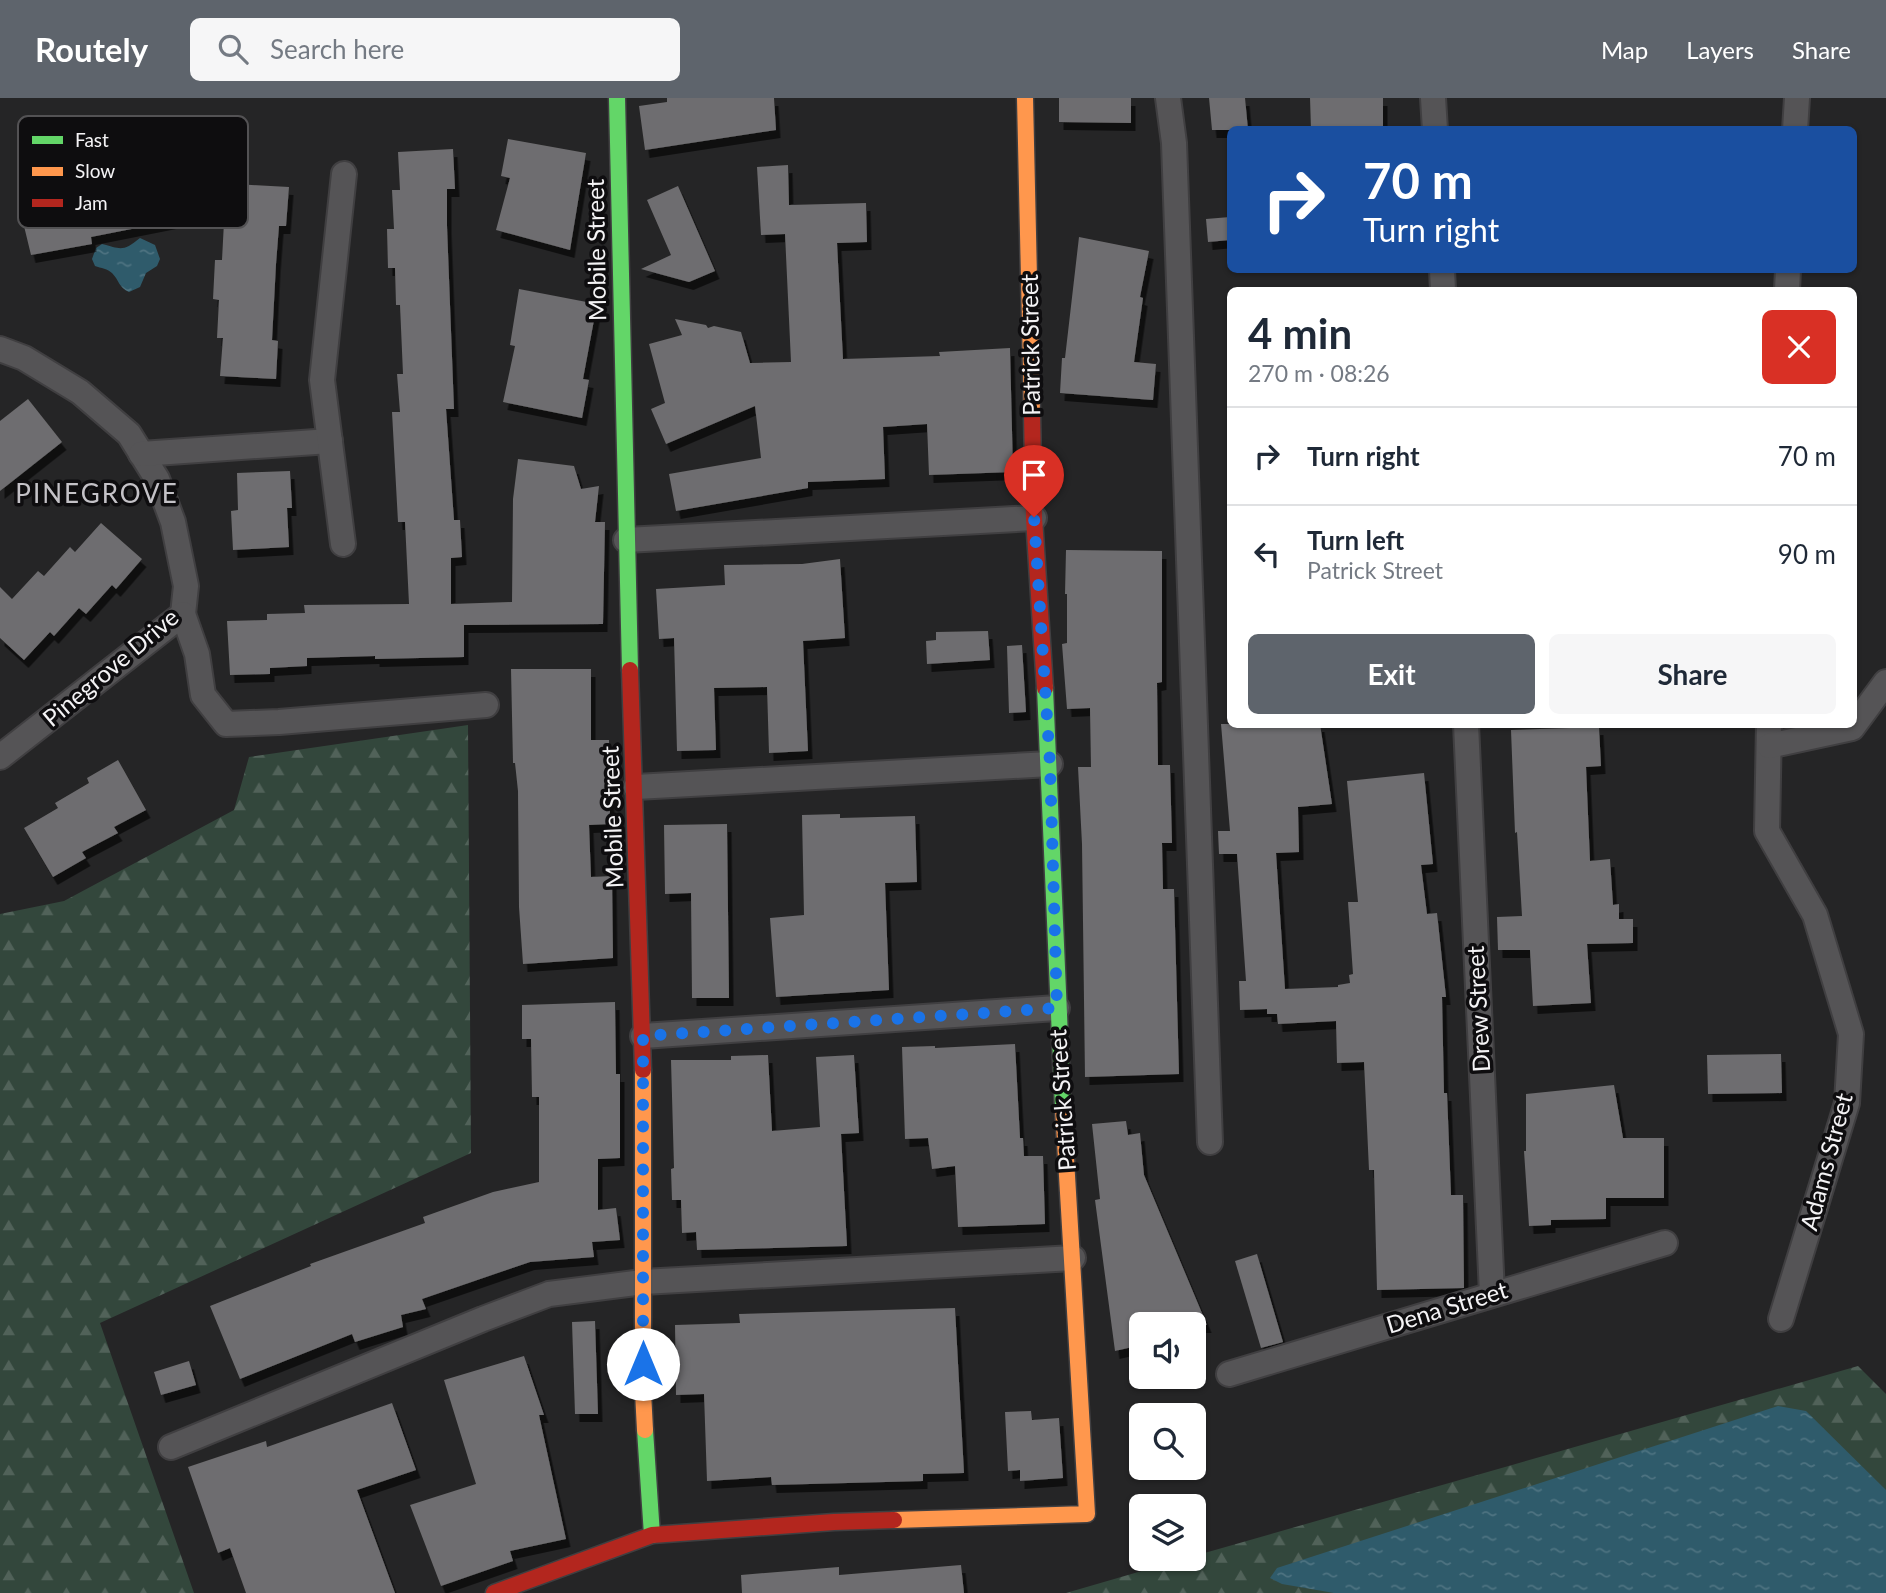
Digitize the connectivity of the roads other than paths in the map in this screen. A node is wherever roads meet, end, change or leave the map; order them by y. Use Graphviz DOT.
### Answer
graph roads {
  1 [pos="617,98"];
  2 [pos="1026,98"];
  3 [pos="1168,98"];
  4 [pos="1433,98"];
  5 [pos="1797,98"];
  6 [pos="1435,126"];
  7 [pos="1795,126"];
  8 [pos="344,174"];
  9 [pos="0,349"];
  10 [pos="330,441"];
  11 [pos="141,454"];
  12 [pos="1034,517"];
  13 [pos="626,540"];
  14 [pos="343,544"];
  15 [pos="183,614"];
  16 [pos="1886,682"];
  17 [pos="486,705"];
  18 [pos="1857,721"];
  19 [pos="1466,728"];
  20 [pos="1852,728"];
  21 [pos="1769,735"];
  22 [pos="0,757"];
  23 [pos="1050,764"];
  24 [pos="636,787"];
  25 [pos="1057,1008"];
  26 [pos="643,1036"];
  27 [pos="1210,1142"];
  28 [pos="1665,1243"];
  29 [pos="1073,1258"];
  30 [pos="643,1282"];
  31 [pos="1492,1294"];
  32 [pos="1782,1319"];
  33 [pos="1228,1374"];
  34 [pos="171,1447"];
  35 [pos="652,1535"];
  36 [pos="494,1593"];
  1 -- 13 [label="street, Mobile Street"];
  2 -- 12 [label="street, Patrick Street"];
  3 -- 27 [label="street"];
  4 -- 6 [label="street"];
  5 -- 7 [label="street"];
  8 -- 10 [label="street"];
  9 -- 11 [label="street, Pinegrove Drive"];
  10 -- 11 [label="street"];
  10 -- 14 [label="street"];
  11 -- 15 [label="street, Pinegrove Drive"];
  12 -- 13 [label="street"];
  12 -- 23 [label="street, Patrick Street"];
  13 -- 24 [label="street, Mobile Street"];
  15 -- 17 [label="street"];
  15 -- 22 [label="street, Pinegrove Drive"];
  16 -- 18 [label="street"];
  19 -- 31 [label="street, Drew Street"];
  20 -- 21 [label="street"];
  21 -- 32 [label="street, Adams Street"];
  23 -- 24 [label="street"];
  23 -- 25 [label="street, Patrick Street"];
  24 -- 26 [label="street, Mobile Street"];
  25 -- 26 [label="street"];
  25 -- 29 [label="street, Patrick Street"];
  26 -- 30 [label="street, Mobile Street"];
  28 -- 31 [label="street, Dena Street"];
  29 -- 30 [label="street"];
  29 -- 35 [label="street, Patrick Street"];
  30 -- 34 [label="street"];
  30 -- 35 [label="street, Mobile Street"];
  31 -- 33 [label="street, Dena Street"];
  35 -- 36 [label="street"];
}
